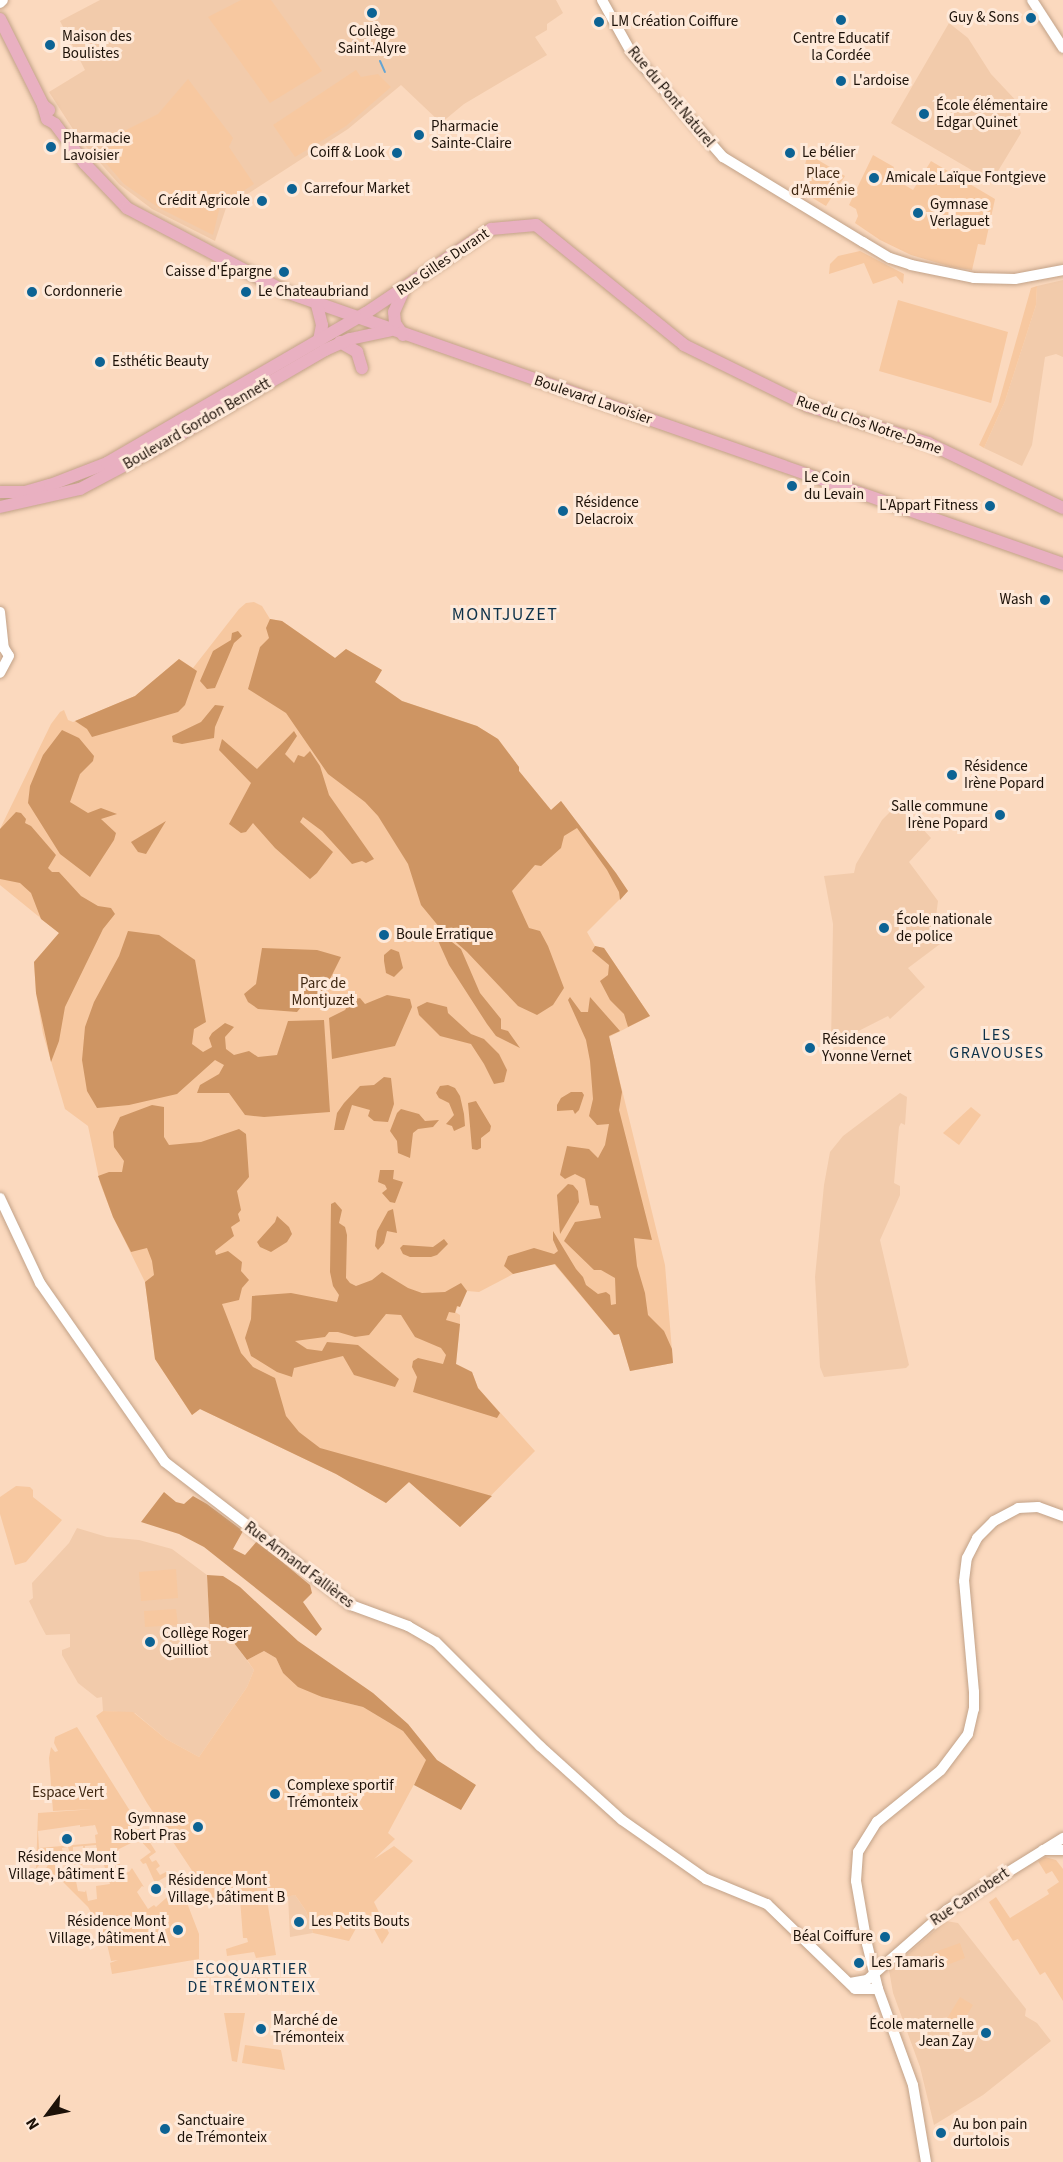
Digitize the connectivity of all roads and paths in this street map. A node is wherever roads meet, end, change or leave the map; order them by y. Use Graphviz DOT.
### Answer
graph roads {
  1 [pos="602,0"];
  2 [pos="1032,0"];
  3 [pos="0,19"];
  4 [pos="1063,48"];
  5 [pos="536,225"];
  6 [pos="1063,270"];
  7 [pos="405,288"];
  8 [pos="316,305"];
  9 [pos="356,319"];
  10 [pos="390,331"];
  11 [pos="403,335"];
  12 [pos="320,340"];
  13 [pos="340,342"];
  14 [pos="363,368"];
  15 [pos="0,492"];
  16 [pos="0,507"];
  17 [pos="1063,508"];
  18 [pos="1063,564"];
  19 [pos="0,612"];
  20 [pos="0,673"];
  21 [pos="0,1198"];
  22 [pos="1063,1516"];
  23 [pos="1063,1838"];
  24 [pos="1042,1850"];
  25 [pos="1063,1850"];
  26 [pos="874,1973"];
  27 [pos="847,1983"];
  28 [pos="878,1989"];
  29 [pos="926,2162"];
  1 -- 6 [label="street, Rue du Pont Naturel"];
  2 -- 4 [label="street"];
  3 -- 8 [label="main road, Boulevard Lavoisier"];
  5 -- 7 [label="main road, Rue Gilles Durant"];
  5 -- 17 [label="main road, Rue du Clos Notre-Dame"];
  7 -- 9 [label="main road, Rue Gilles Durant"];
  7 -- 11 [label="main road"];
  8 -- 9 [label="main road, Boulevard Lavoisier"];
  8 -- 12 [label="main road"];
  9 -- 10 [label="main road, Boulevard Lavoisier"];
  9 -- 12 [label="main road, Boulevard Gordon Bennett"];
  10 -- 11 [label="main road, Boulevard Lavoisier"];
  10 -- 13 [label="main road, Boulevard Gordon Bennett"];
  11 -- 18 [label="main road, Boulevard Lavoisier"];
  12 -- 15 [label="main road, Boulevard Gordon Bennett"];
  13 -- 14 [label="main road"];
  13 -- 16 [label="main road, Boulevard Gordon Bennett"];
  19 -- 20 [label="street"];
  21 -- 27 [label="street, Rue Armand Fallières"];
  22 -- 26 [label="street"];
  23 -- 24 [label="street, Rue Canrobert"];
  24 -- 25 [label="street"];
  24 -- 26 [label="street, Rue Canrobert"];
  26 -- 27 [label="street"];
  26 -- 28 [label="street"];
  27 -- 28 [label="street"];
  28 -- 29 [label="street"];
}
